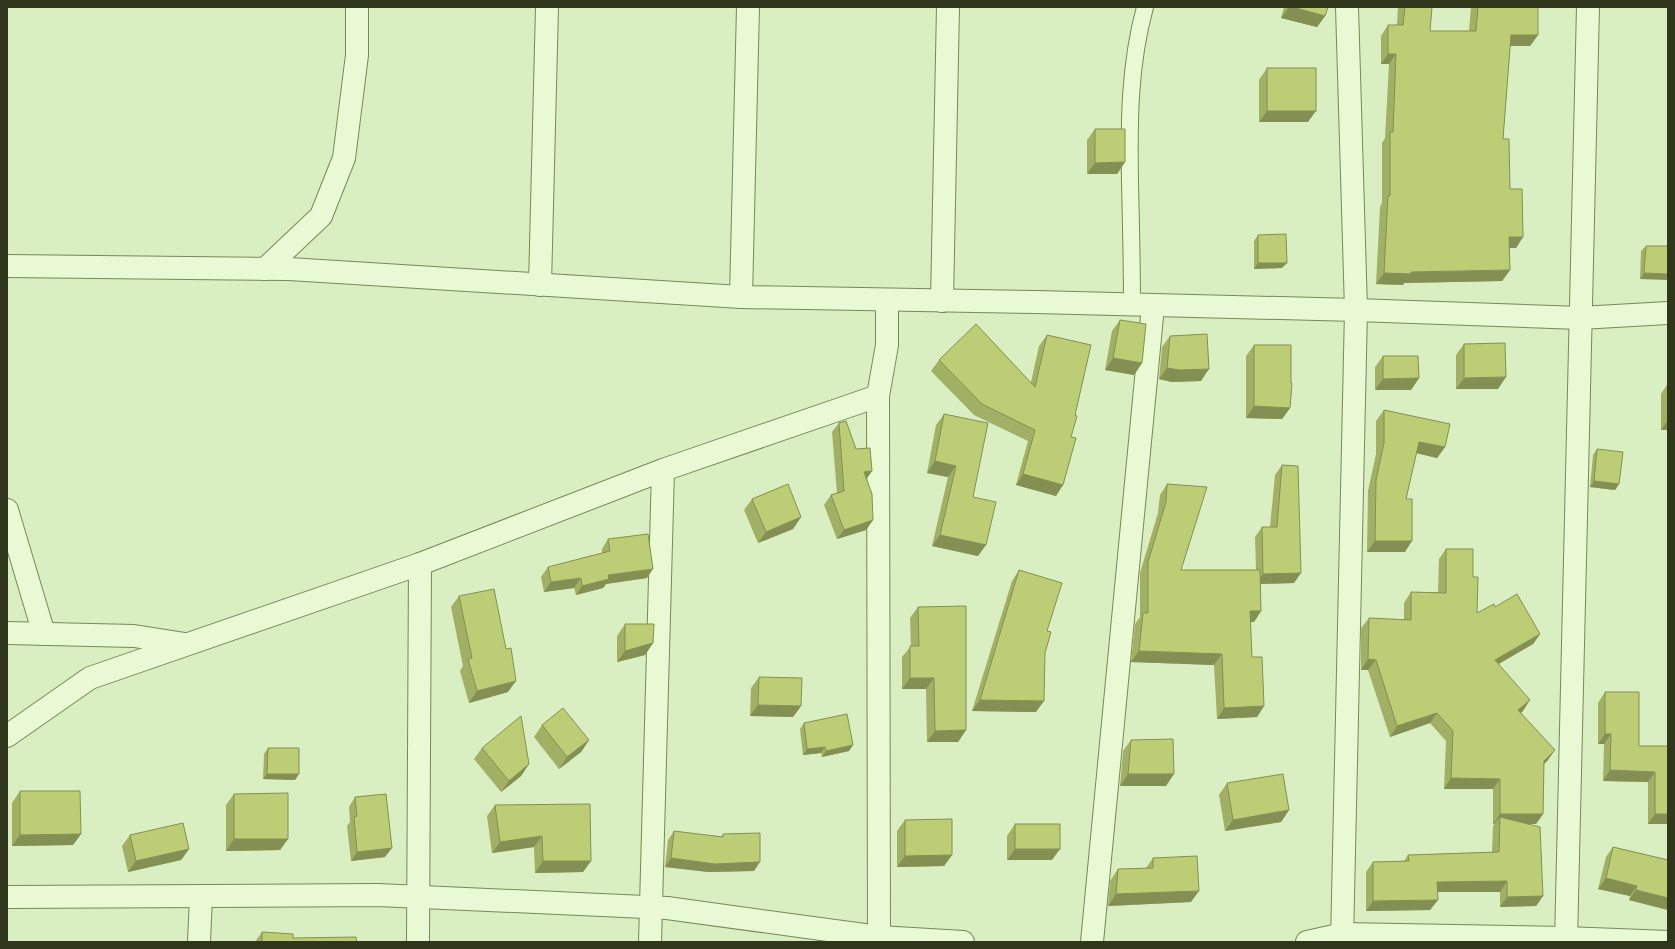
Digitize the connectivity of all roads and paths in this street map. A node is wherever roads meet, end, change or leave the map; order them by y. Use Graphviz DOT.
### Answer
graph roads {
  1 [pos="357,7"];
  2 [pos="547,7"];
  3 [pos="748,7"];
  4 [pos="948,7"];
  5 [pos="1145,7"];
  6 [pos="1347,7"];
  7 [pos="1588,7"];
  8 [pos="7,266"];
  9 [pos="265,269"];
  10 [pos="540,285"];
  11 [pos="741,297"];
  12 [pos="886,300"];
  13 [pos="942,301"];
  14 [pos="1143,305"];
  15 [pos="1356,310"];
  16 [pos="1668,312"];
  17 [pos="1580,318"];
  18 [pos="878,396"];
  19 [pos="663,470"];
  20 [pos="7,510"];
  21 [pos="420,564"];
  22 [pos="7,633"];
  23 [pos="44,634"];
  24 [pos="188,644"];
  25 [pos="7,736"];
  26 [pos="201,896"];
  27 [pos="7,897"];
  28 [pos="418,897"];
  29 [pos="651,908"];
  30 [pos="1343,938"];
  31 [pos="879,939"];
  32 [pos="1566,940"];
  33 [pos="199,942"];
  34 [pos="418,942"];
  35 [pos="650,942"];
  36 [pos="963,942"];
  37 [pos="1092,942"];
  38 [pos="1307,942"];
  39 [pos="1668,942"];
  1 -- 9 [label="street"];
  2 -- 10 [label="street"];
  3 -- 11 [label="street"];
  4 -- 13 [label="street"];
  5 -- 14 [label="lane"];
  6 -- 15 [label="street"];
  7 -- 17 [label="street"];
  8 -- 9 [label="street"];
  9 -- 10 [label="street"];
  10 -- 11 [label="street"];
  11 -- 12 [label="street"];
  12 -- 13 [label="street"];
  12 -- 18 [label="street"];
  13 -- 14 [label="street"];
  14 -- 15 [label="street"];
  14 -- 37 [label="street"];
  15 -- 17 [label="street"];
  15 -- 30 [label="street"];
  16 -- 17 [label="street"];
  17 -- 32 [label="street"];
  18 -- 19 [label="street"];
  18 -- 31 [label="street"];
  19 -- 21 [label="street"];
  19 -- 29 [label="street"];
  20 -- 23 [label="street"];
  21 -- 24 [label="street"];
  21 -- 28 [label="street"];
  22 -- 23 [label="street"];
  23 -- 24 [label="street"];
  24 -- 25 [label="street"];
  26 -- 27 [label="street"];
  26 -- 28 [label="street"];
  26 -- 33 [label="street"];
  28 -- 29 [label="street"];
  28 -- 34 [label="street"];
  29 -- 31 [label="street"];
  29 -- 35 [label="street"];
  30 -- 32 [label="street"];
  30 -- 38 [label="street"];
  31 -- 36 [label="street"];
  32 -- 39 [label="street"];
}
